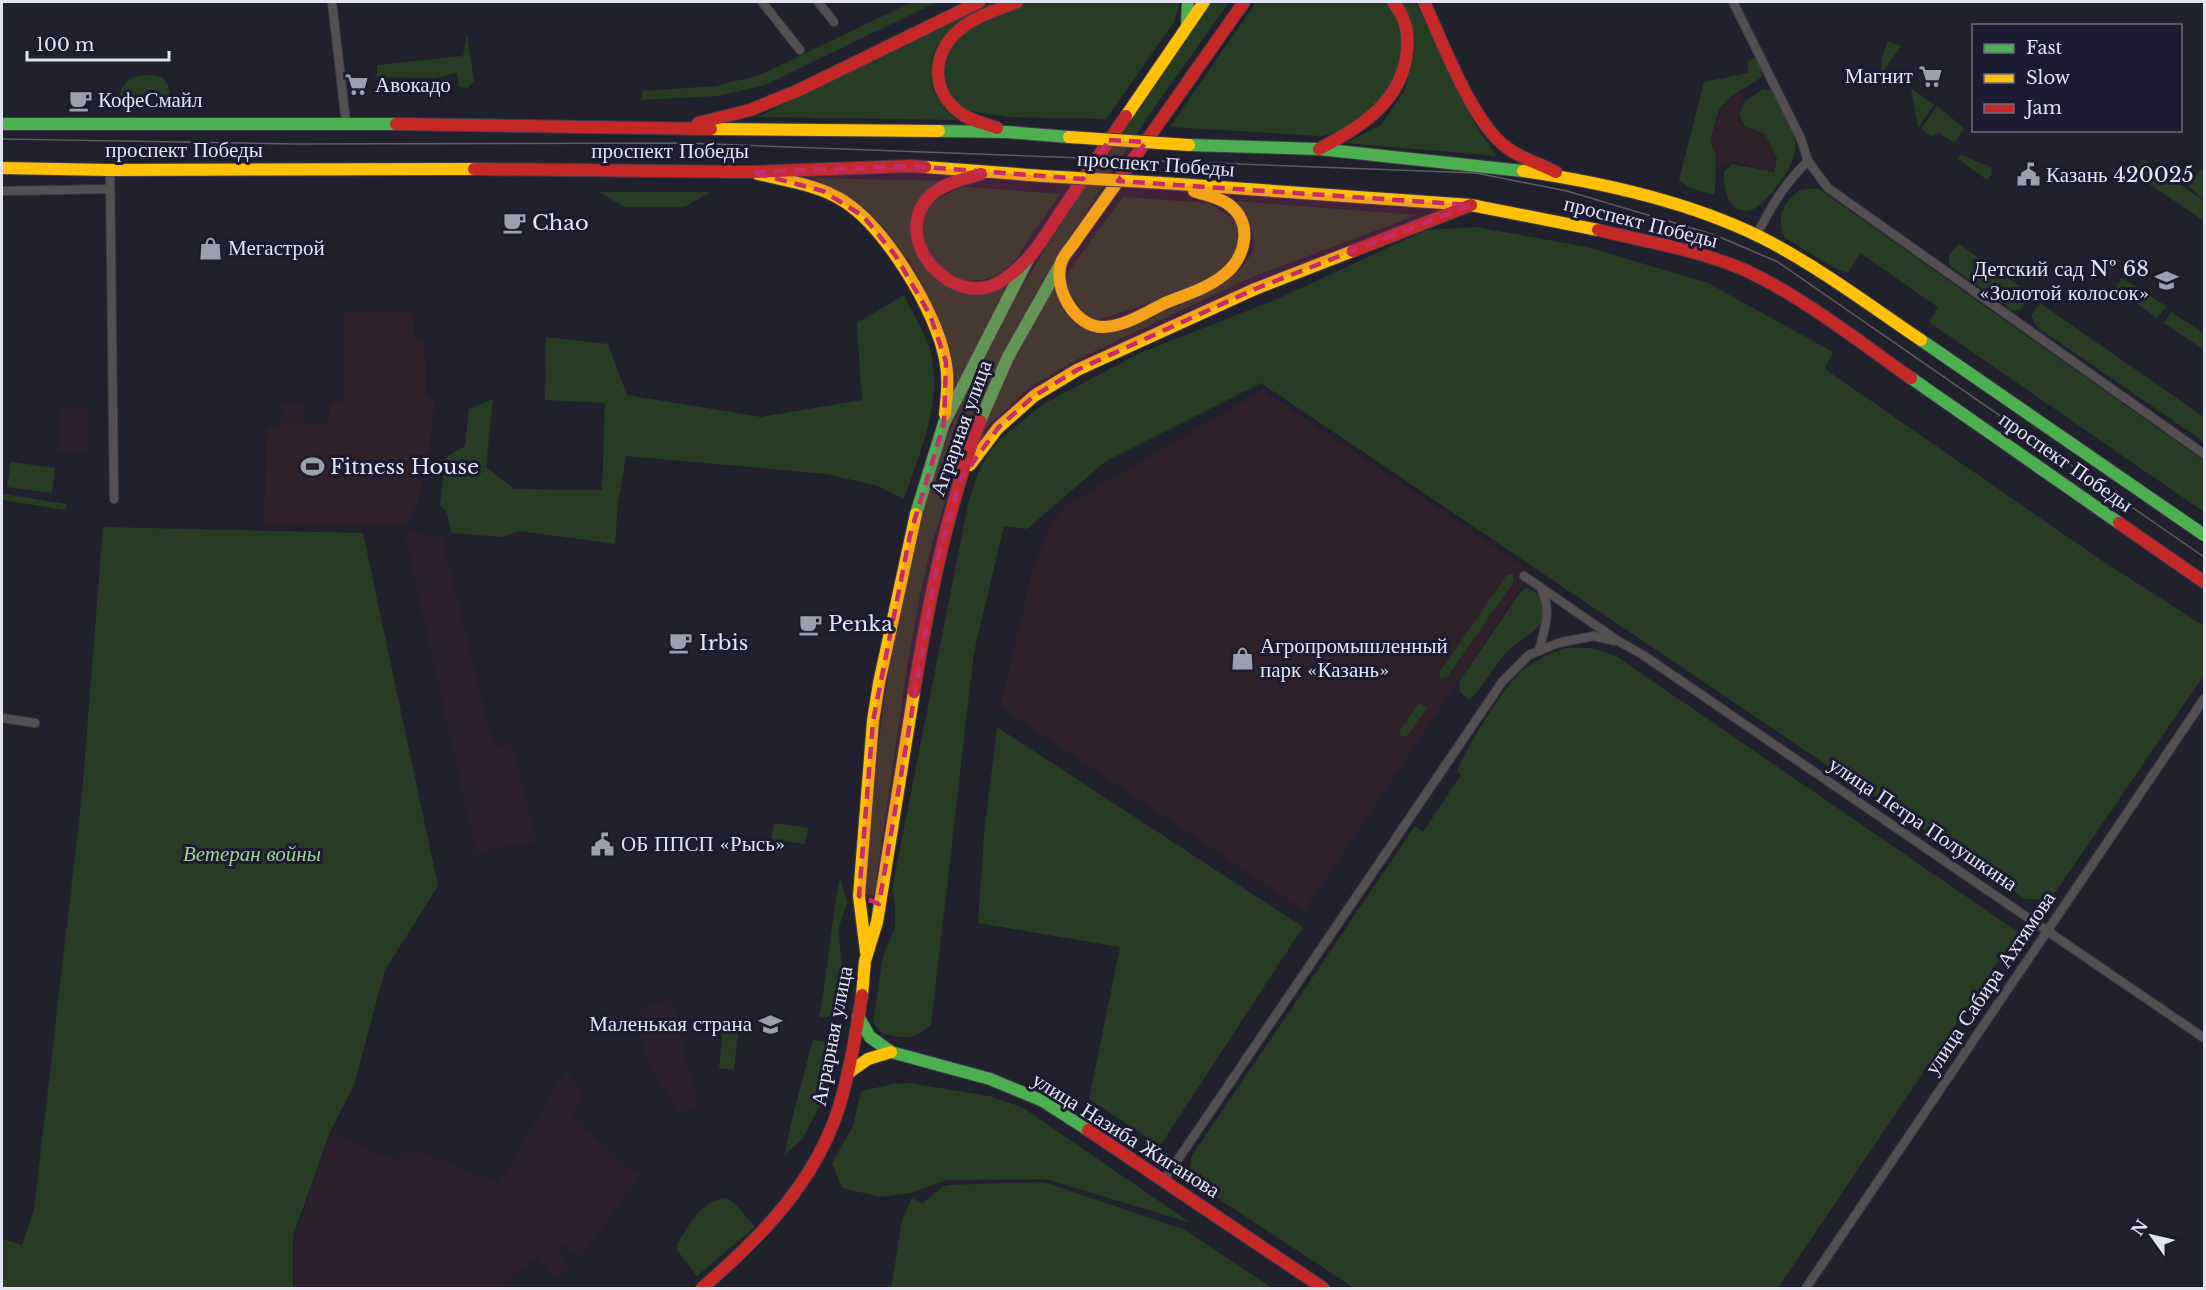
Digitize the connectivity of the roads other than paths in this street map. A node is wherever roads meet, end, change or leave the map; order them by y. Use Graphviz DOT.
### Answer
graph roads {
  1 [pos="332,2"];
  2 [pos="762,2"];
  3 [pos="818,2"];
  4 [pos="980,2"];
  5 [pos="1017,2"];
  6 [pos="1188,2"];
  7 [pos="1204,2"];
  8 [pos="1244,2"];
  9 [pos="1393,2"];
  10 [pos="1424,2"];
  11 [pos="1733,2"];
  12 [pos="834,22"];
  13 [pos="1187,24"];
  14 [pos="800,50"];
  15 [pos="346,123"];
  16 [pos="2,124"];
  17 [pos="680,128"];
  18 [pos="1007,132"];
  19 [pos="1319,149"];
  20 [pos="1808,161"];
  21 [pos="2,168"];
  22 [pos="110,170"];
  23 [pos="991,171"];
  24 [pos="751,172"];
  25 [pos="1565,177"];
  26 [pos="1179,185"];
  27 [pos="110,189"];
  28 [pos="2,191"];
  29 [pos="1471,205"];
  30 [pos="1756,236"];
  31 [pos="1028,260"];
  32 [pos="1061,262"];
  33 [pos="944,423"];
  34 [pos="2205,454"];
  35 [pos="961,478"];
  36 [pos="114,499"];
  37 [pos="2205,536"];
  38 [pos="1524,576"];
  39 [pos="2205,582"];
  40 [pos="1540,588"];
  41 [pos="1620,642"];
  42 [pos="1539,651"];
  43 [pos="2205,699"];
  44 [pos="2,718"];
  45 [pos="35,723"];
  46 [pos="860,896"];
  47 [pos="881,898"];
  48 [pos="2048,931"];
  49 [pos="866,957"];
  50 [pos="858,1016"];
  51 [pos="2205,1038"];
  52 [pos="891,1052"];
  53 [pos="848,1073"];
  54 [pos="1164,1180"];
  55 [pos="702,1288"];
  56 [pos="1323,1288"];
  57 [pos="1806,1288"];
  1 -- 15 [label="street"];
  2 -- 14 [label="street"];
  3 -- 12 [label="street"];
  4 -- 17 [label="main road"];
  5 -- 18 [label="main road"];
  6 -- 13 [label="main road"];
  7 -- 13 [label="main road, Аграрная улица"];
  8 -- 32 [label="main road, Аграрная улица"];
  9 -- 19 [label="main road"];
  10 -- 25 [label="main road"];
  11 -- 20 [label="street"];
  13 -- 31 [label="main road, Аграрная улица"];
  15 -- 16 [label="main road, проспект Победы"];
  15 -- 17 [label="main road, проспект Победы"];
  17 -- 18 [label="main road, проспект Победы"];
  18 -- 19 [label="main road, проспект Победы, bridge"];
  19 -- 25 [label="main road, проспект Победы"];
  20 -- 30 [label="street"];
  20 -- 34 [label="street"];
  21 -- 22 [label="main road, проспект Победы"];
  22 -- 24 [label="main road, проспект Победы"];
  22 -- 27 [label="street"];
  23 -- 24 [label="main road, проспект Победы"];
  23 -- 26 [label="main road, проспект Победы, bridge"];
  23 -- 31 [label="main road"];
  24 -- 33 [label="main road"];
  25 -- 30 [label="main road, проспект Победы"];
  26 -- 29 [label="main road, проспект Победы"];
  26 -- 32 [label="main road"];
  27 -- 28 [label="street"];
  27 -- 36 [label="street"];
  29 -- 35 [label="main road"];
  29 -- 39 [label="main road, проспект Победы"];
  30 -- 37 [label="main road, проспект Победы"];
  31 -- 33 [label="main road, Аграрная улица"];
  32 -- 35 [label="main road, Аграрная улица"];
  33 -- 46 [label="main road, Аграрная улица"];
  35 -- 47 [label="main road, Аграрная улица"];
  38 -- 40 [label="street, улица Петра Полушкина"];
  40 -- 41 [label="street, улица Петра Полушкина"];
  40 -- 42 [label="street"];
  41 -- 42 [label="street"];
  41 -- 48 [label="street, улица Петра Полушкина"];
  42 -- 54 [label="street"];
  43 -- 48 [label="street, улица Сабира Ахтямова"];
  44 -- 45 [label="street"];
  46 -- 47 [label="main road"];
  46 -- 49 [label="main road, Аграрная улица"];
  47 -- 49 [label="main road, Аграрная улица"];
  48 -- 51 [label="street, улица Петра Полушкина"];
  48 -- 57 [label="street, улица Сабира Ахтямова"];
  49 -- 50 [label="main road, Аграрная улица"];
  50 -- 52 [label="main road, улица Назиба Жиганова"];
  50 -- 53 [label="main road, Аграрная улица"];
  52 -- 53 [label="main road"];
  52 -- 54 [label="main road, улица Назиба Жиганова"];
  53 -- 55 [label="main road, Аграрная улица"];
  54 -- 56 [label="main road, улица Назиба Жиганова"];
}
